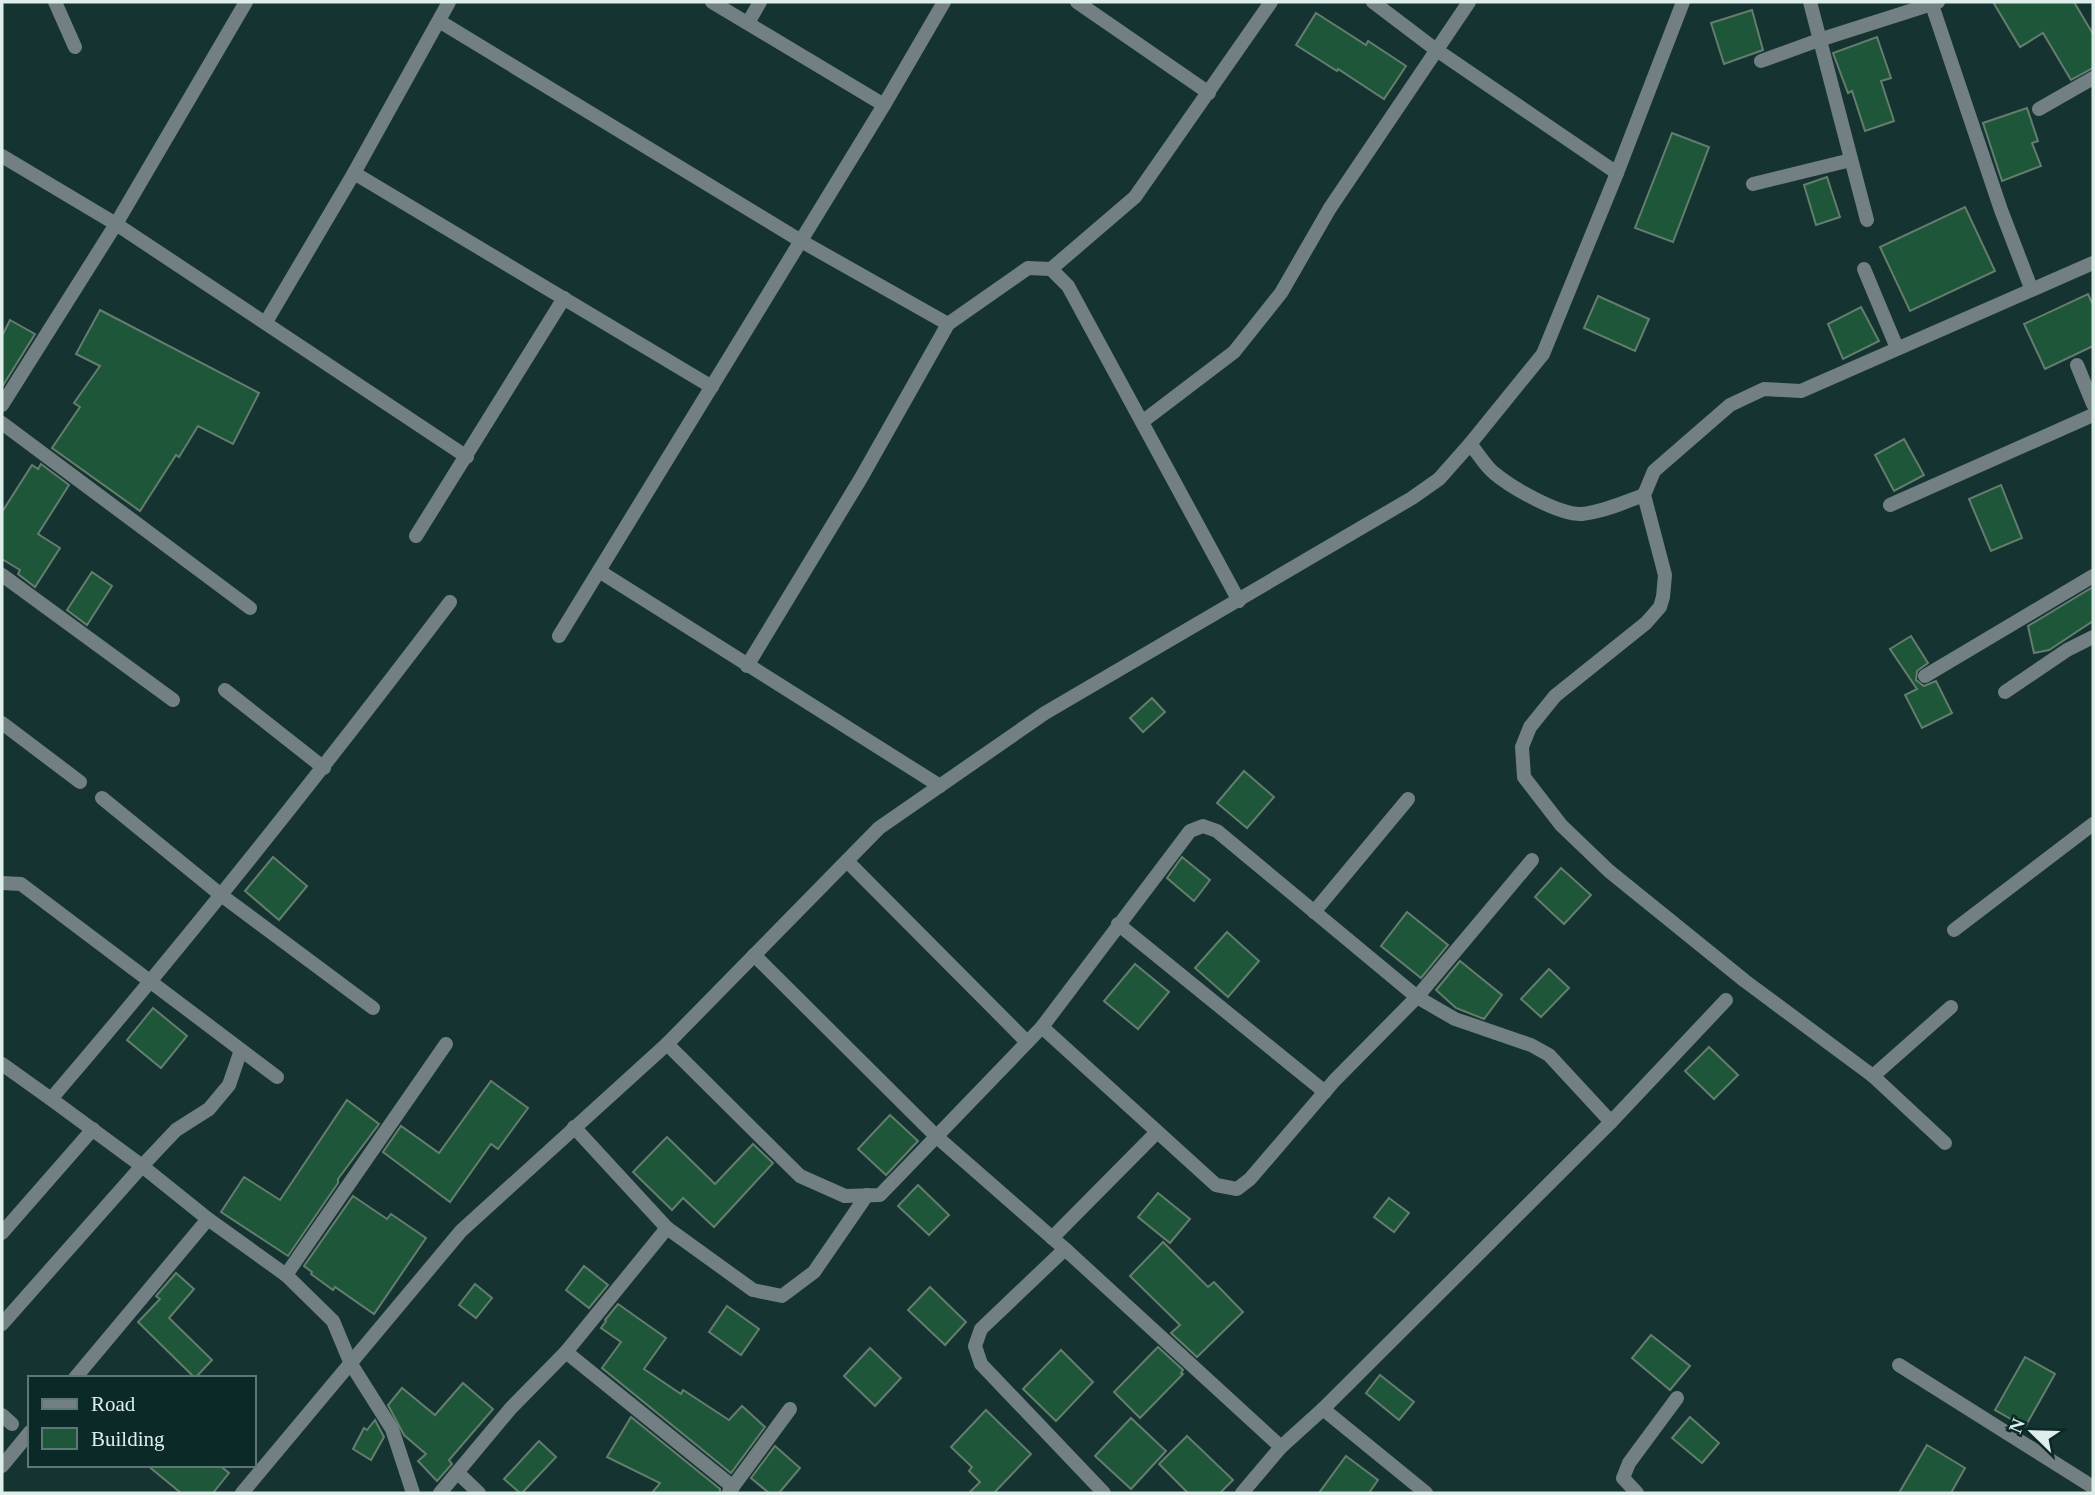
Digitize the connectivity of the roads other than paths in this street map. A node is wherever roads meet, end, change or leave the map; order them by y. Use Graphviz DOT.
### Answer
graph roads {
  1 [pos="55,2"];
  2 [pos="246,2"];
  3 [pos="449,2"];
  4 [pos="712,2"];
  5 [pos="760,2"];
  6 [pos="944,2"];
  7 [pos="1077,2"];
  8 [pos="1271,2"];
  9 [pos="1373,2"];
  10 [pos="1469,2"];
  11 [pos="1683,2"];
  12 [pos="1810,2"];
  13 [pos="1934,3"];
  14 [pos="439,21"];
  15 [pos="748,23"];
  16 [pos="1819,40"];
  17 [pos="75,47"];
  18 [pos="1435,49"];
  19 [pos="1760,61"];
  20 [pos="2093,78"];
  21 [pos="1209,93"];
  22 [pos="884,105"];
  23 [pos="2039,109"];
  24 [pos="2,156"];
  25 [pos="1851,160"];
  26 [pos="354,173"];
  27 [pos="1617,173"];
  28 [pos="1753,184"];
  29 [pos="1867,220"];
  30 [pos="116,224"];
  31 [pos="801,242"];
  32 [pos="2093,262"];
  33 [pos="1051,269"];
  34 [pos="1864,269"];
  35 [pos="2031,289"];
  36 [pos="564,298"];
  37 [pos="266,322"];
  38 [pos="948,324"];
  39 [pos="1897,348"];
  40 [pos="2077,365"];
  41 [pos="712,387"];
  42 [pos="2093,404"];
  43 [pos="2,405"];
  44 [pos="2093,415"];
  45 [pos="1142,422"];
  46 [pos="2,423"];
  47 [pos="1470,444"];
  48 [pos="467,457"];
  49 [pos="1644,495"];
  50 [pos="1890,505"];
  51 [pos="416,536"];
  52 [pos="600,570"];
  53 [pos="2,575"];
  54 [pos="2093,576"];
  55 [pos="1239,601"];
  56 [pos="450,603"];
  57 [pos="250,608"];
  58 [pos="559,636"];
  59 [pos="2093,637"];
  60 [pos="747,666"];
  61 [pos="1925,676"];
  62 [pos="225,690"];
  63 [pos="2005,692"];
  64 [pos="173,700"];
  65 [pos="2,723"];
  66 [pos="324,768"];
  67 [pos="80,782"];
  68 [pos="940,786"];
  69 [pos="102,799"];
  70 [pos="1408,799"];
  71 [pos="2093,824"];
  72 [pos="1532,860"];
  73 [pos="847,861"];
  74 [pos="2,883"];
  75 [pos="221,895"];
  76 [pos="1314,912"];
  77 [pos="1118,924"];
  78 [pos="1954,930"];
  79 [pos="754,955"];
  80 [pos="152,981"];
  81 [pos="1417,997"];
  82 [pos="1726,1000"];
  83 [pos="1951,1007"];
  84 [pos="373,1008"];
  85 [pos="1042,1027"];
  86 [pos="1027,1042"];
  87 [pos="446,1044"];
  88 [pos="667,1044"];
  89 [pos="241,1050"];
  90 [pos="2,1064"];
  91 [pos="1873,1076"];
  92 [pos="276,1077"];
  93 [pos="1325,1091"];
  94 [pos="51,1099"];
  95 [pos="1611,1122"];
  96 [pos="574,1127"];
  97 [pos="93,1129"];
  98 [pos="1157,1132"];
  99 [pos="937,1137"];
  100 [pos="1945,1143"];
  101 [pos="142,1166"];
  102 [pos="867,1195"];
  103 [pos="208,1219"];
  104 [pos="667,1228"];
  105 [pos="2,1233"];
  106 [pos="1052,1238"];
  107 [pos="1065,1249"];
  108 [pos="286,1275"];
  109 [pos="2,1324"];
  110 [pos="566,1352"];
  111 [pos="351,1364"];
  112 [pos="1899,1365"];
  113 [pos="77,1376"];
  114 [pos="1677,1398"];
  115 [pos="790,1409"];
  116 [pos="1323,1409"];
  117 [pos="28,1434"];
  118 [pos="1281,1447"];
  119 [pos="2,1466"];
  120 [pos="458,1473"];
  121 [pos="2093,1487"];
  122 [pos="731,1490"];
  123 [pos="242,1493"];
  124 [pos="413,1493"];
  125 [pos="440,1493"];
  126 [pos="479,1493"];
  127 [pos="1104,1493"];
  128 [pos="1242,1493"];
  129 [pos="1426,1493"];
  130 [pos="1637,1493"];
  1 -- 17 [label="street"];
  2 -- 30 [label="street"];
  3 -- 14 [label="street"];
  4 -- 15 [label="street"];
  5 -- 15 [label="street"];
  6 -- 22 [label="street"];
  7 -- 21 [label="street"];
  8 -- 21 [label="street"];
  9 -- 18 [label="street"];
  10 -- 18 [label="street"];
  11 -- 27 [label="street"];
  12 -- 16 [label="street"];
  13 -- 16 [label="street"];
  13 -- 35 [label="street"];
  14 -- 26 [label="street"];
  14 -- 31 [label="street"];
  15 -- 22 [label="street"];
  16 -- 19 [label="street"];
  16 -- 25 [label="street"];
  18 -- 27 [label="street"];
  18 -- 45 [label="street"];
  20 -- 23 [label="street"];
  21 -- 33 [label="street"];
  22 -- 31 [label="street"];
  24 -- 30 [label="street"];
  25 -- 28 [label="street"];
  25 -- 29 [label="street"];
  26 -- 36 [label="street"];
  26 -- 37 [label="street"];
  27 -- 47 [label="street"];
  30 -- 37 [label="street"];
  30 -- 43 [label="street"];
  31 -- 38 [label="street"];
  31 -- 41 [label="street"];
  32 -- 35 [label="street"];
  33 -- 38 [label="street"];
  33 -- 45 [label="street"];
  34 -- 39 [label="street"];
  35 -- 39 [label="street"];
  36 -- 41 [label="street"];
  36 -- 48 [label="street"];
  37 -- 48 [label="street"];
  38 -- 60 [label="street"];
  39 -- 49 [label="street"];
  40 -- 42 [label="street"];
  41 -- 52 [label="street"];
  44 -- 50 [label="street"];
  45 -- 55 [label="street"];
  46 -- 57 [label="street"];
  47 -- 49 [label="street"];
  47 -- 55 [label="street"];
  48 -- 51 [label="street"];
  49 -- 91 [label="street"];
  52 -- 58 [label="street"];
  52 -- 60 [label="street"];
  53 -- 64 [label="street"];
  54 -- 61 [label="street"];
  55 -- 68 [label="street"];
  56 -- 66 [label="street"];
  59 -- 63 [label="street"];
  60 -- 68 [label="street"];
  62 -- 66 [label="street"];
  65 -- 67 [label="street"];
  66 -- 75 [label="street"];
  68 -- 73 [label="street"];
  69 -- 75 [label="street"];
  70 -- 76 [label="street"];
  71 -- 78 [label="street"];
  72 -- 81 [label="street"];
  73 -- 79 [label="street"];
  73 -- 86 [label="street"];
  74 -- 80 [label="street"];
  75 -- 80 [label="street"];
  75 -- 84 [label="street"];
  76 -- 77 [label="street"];
  76 -- 81 [label="street"];
  77 -- 85 [label="street"];
  77 -- 93 [label="street"];
  79 -- 88 [label="street"];
  79 -- 99 [label="street"];
  80 -- 89 [label="street"];
  80 -- 94 [label="street"];
  81 -- 93 [label="street"];
  81 -- 95 [label="street"];
  82 -- 95 [label="street"];
  83 -- 91 [label="street"];
  85 -- 86 [label="street"];
  85 -- 98 [label="street"];
  86 -- 99 [label="street"];
  87 -- 108 [label="street"];
  88 -- 96 [label="street"];
  88 -- 102 [label="street"];
  89 -- 92 [label="street"];
  89 -- 101 [label="street"];
  90 -- 94 [label="street"];
  91 -- 100 [label="street"];
  93 -- 98 [label="street"];
  94 -- 97 [label="street"];
  95 -- 116 [label="street"];
  96 -- 104 [label="street"];
  96 -- 111 [label="street"];
  97 -- 101 [label="street"];
  97 -- 105 [label="street"];
  98 -- 106 [label="street"];
  99 -- 102 [label="street"];
  99 -- 106 [label="street"];
  101 -- 103 [label="street"];
  101 -- 109 [label="street"];
  102 -- 104 [label="street"];
  103 -- 108 [label="street"];
  103 -- 113 [label="street"];
  104 -- 110 [label="street"];
  106 -- 107 [label="street"];
  107 -- 118 [label="street"];
  107 -- 127 [label="street"];
  108 -- 111 [label="street"];
  110 -- 120 [label="street"];
  110 -- 122 [label="street"];
  111 -- 123 [label="street"];
  111 -- 124 [label="street"];
  112 -- 121 [label="street"];
  114 -- 130 [label="street"];
  115 -- 122 [label="street"];
  116 -- 118 [label="street"];
  116 -- 129 [label="street"];
  117 -- 119 [label="street"];
  118 -- 128 [label="street"];
  120 -- 125 [label="street"];
  120 -- 126 [label="street"];
}
